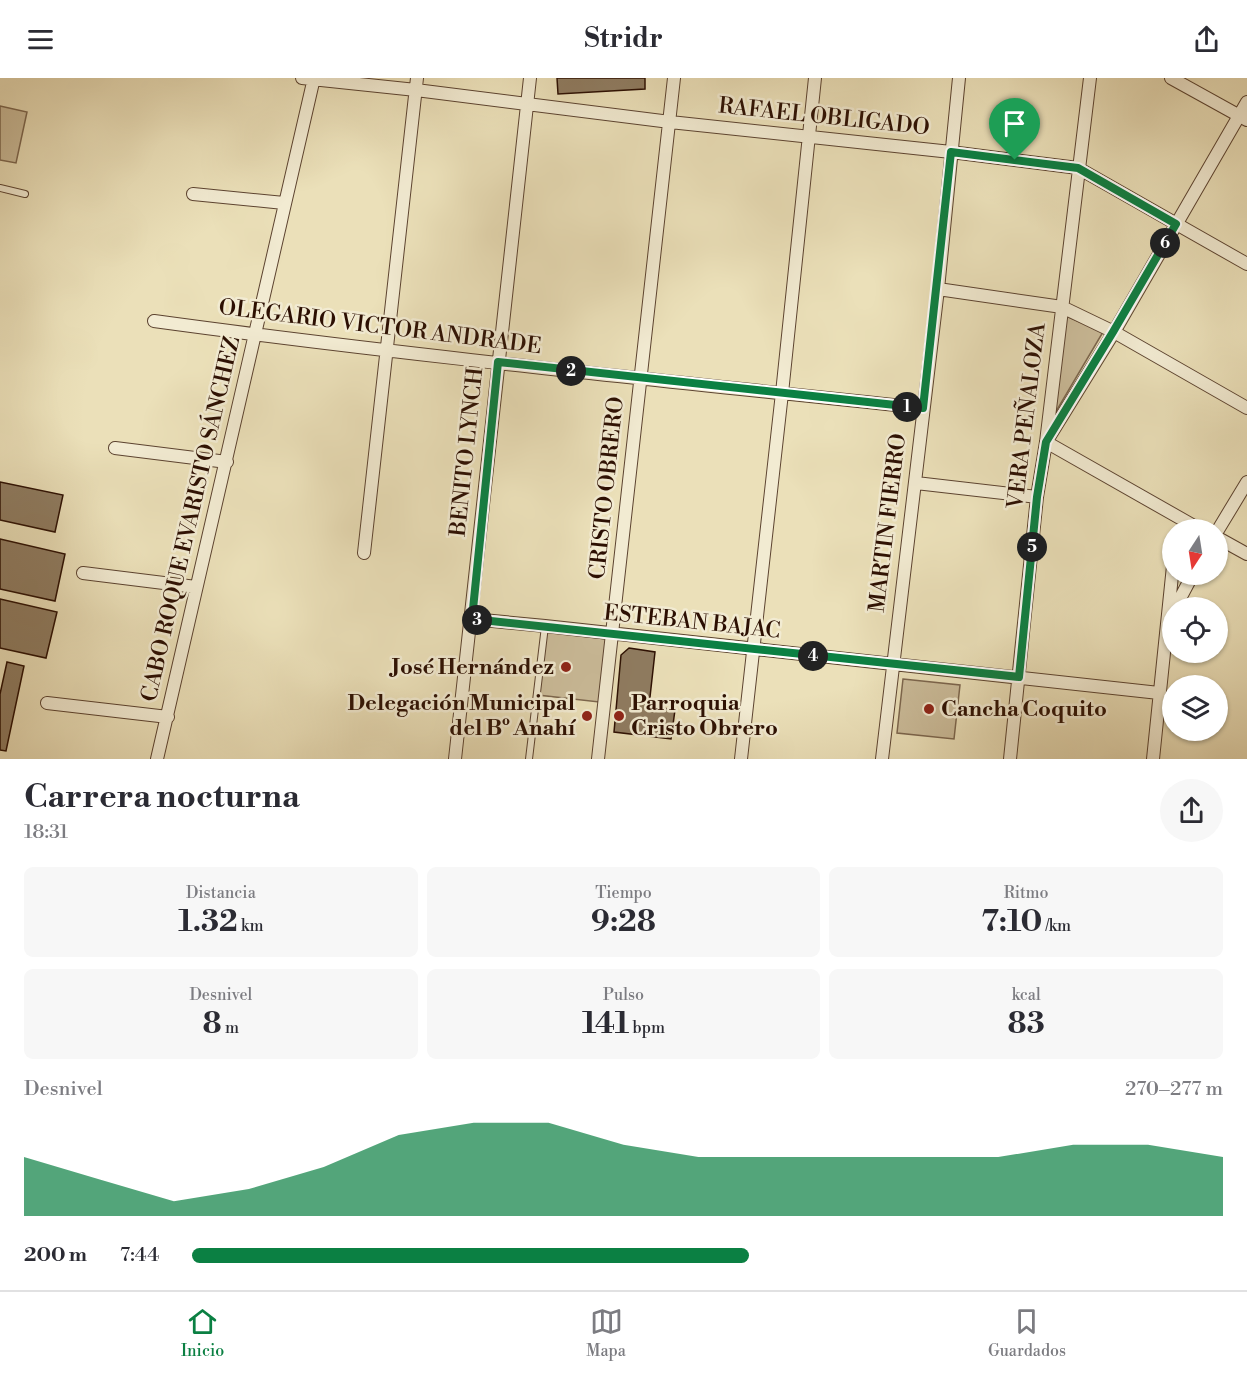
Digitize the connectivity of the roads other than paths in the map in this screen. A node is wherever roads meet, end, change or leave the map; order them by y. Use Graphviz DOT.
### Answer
graph roads {
  1 [pos="530,78"];
  2 [pos="674,78"];
  3 [pos="814,78"];
  4 [pos="959,78"];
  5 [pos="1090,78"];
  6 [pos="1171,78"];
  7 [pos="309,79"];
  8 [pos="416,84"];
  9 [pos="1247,102"];
  10 [pos="527,104"];
  11 [pos="1243,118"];
  12 [pos="670,122"];
  13 [pos="810,136"];
  14 [pos="951,152"];
  15 [pos="1078,168"];
  16 [pos="0,188"];
  17 [pos="26,194"];
  18 [pos="193,194"];
  19 [pos="284,203"];
  20 [pos="1176,224"];
  21 [pos="1247,264"];
  22 [pos="938,289"];
  23 [pos="1062,307"];
  24 [pos="154,321"];
  25 [pos="1113,332"];
  26 [pos="255,335"];
  27 [pos="386,349"];
  28 [pos="498,362"];
  29 [pos="640,379"];
  30 [pos="782,393"];
  31 [pos="923,408"];
  32 [pos="1247,408"];
  33 [pos="1046,442"];
  34 [pos="115,448"];
  35 [pos="227,462"];
  36 [pos="1247,482"];
  37 [pos="916,483"];
  38 [pos="1037,497"];
  39 [pos="1170,519"];
  40 [pos="1225,519"];
  41 [pos="1228,544"];
  42 [pos="364,553"];
  43 [pos="1247,554"];
  44 [pos="83,573"];
  45 [pos="196,587"];
  46 [pos="472,619"];
  47 [pos="545,626"];
  48 [pos="613,634"];
  49 [pos="754,649"];
  50 [pos="1164,663"];
  51 [pos="893,664"];
  52 [pos="1019,677"];
  53 [pos="1159,693"];
  54 [pos="47,703"];
  55 [pos="168,717"];
  56 [pos="157,759"];
  57 [pos="455,759"];
  58 [pos="529,759"];
  59 [pos="598,759"];
  60 [pos="741,759"];
  61 [pos="882,759"];
  62 [pos="1010,759"];
  63 [pos="1153,759"];
  1 -- 10 [label="street, BENITO LYNCH"];
  2 -- 12 [label="street, CRISTO OBRERO"];
  3 -- 13 [label="street"];
  4 -- 14 [label="street, MARTIN FIERRO"];
  5 -- 15 [label="street, VERA PEÑALOZA"];
  6 -- 11 [label="street"];
  7 -- 8 [label="street, RAFAEL OBLIGADO"];
  7 -- 19 [label="street, CABO ROQUE EVARISTO SÁNCHEZ"];
  8 -- 10 [label="street, RAFAEL OBLIGADO"];
  8 -- 27 [label="street"];
  9 -- 11 [label="street"];
  10 -- 12 [label="street, RAFAEL OBLIGADO"];
  10 -- 28 [label="street, BENITO LYNCH"];
  11 -- 20 [label="street"];
  12 -- 13 [label="street, RAFAEL OBLIGADO"];
  12 -- 29 [label="street, CRISTO OBRERO"];
  13 -- 14 [label="street, RAFAEL OBLIGADO"];
  13 -- 30 [label="street"];
  14 -- 15 [label="street, RAFAEL OBLIGADO"];
  14 -- 22 [label="street, MARTIN FIERRO"];
  15 -- 20 [label="street, RAFAEL OBLIGADO"];
  15 -- 23 [label="street, VERA PEÑALOZA"];
  16 -- 17 [label="lane"];
  18 -- 19 [label="street"];
  19 -- 26 [label="street, CABO ROQUE EVARISTO SÁNCHEZ"];
  20 -- 21 [label="street, RAFAEL OBLIGADO"];
  20 -- 25 [label="street"];
  22 -- 23 [label="street"];
  22 -- 31 [label="street, MARTIN FIERRO"];
  23 -- 25 [label="street"];
  23 -- 33 [label="street, VERA PEÑALOZA"];
  24 -- 26 [label="street, OLEGARIO VICTOR ANDRADE"];
  25 -- 32 [label="street"];
  25 -- 33 [label="street"];
  26 -- 27 [label="street, OLEGARIO VICTOR ANDRADE"];
  26 -- 35 [label="street, CABO ROQUE EVARISTO SÁNCHEZ"];
  27 -- 28 [label="street, OLEGARIO VICTOR ANDRADE"];
  27 -- 42 [label="street"];
  28 -- 29 [label="street, OLEGARIO VICTOR ANDRADE"];
  28 -- 46 [label="street, BENITO LYNCH"];
  29 -- 30 [label="street, OLEGARIO VICTOR ANDRADE"];
  29 -- 48 [label="street, CRISTO OBRERO"];
  30 -- 31 [label="street, OLEGARIO VICTOR ANDRADE"];
  30 -- 49 [label="street"];
  31 -- 37 [label="street, MARTIN FIERRO"];
  33 -- 38 [label="street, VERA PEÑALOZA"];
  33 -- 39 [label="street"];
  34 -- 35 [label="street"];
  35 -- 45 [label="street, CABO ROQUE EVARISTO SÁNCHEZ"];
  36 -- 40 [label="street"];
  37 -- 38 [label="street"];
  37 -- 51 [label="street, MARTIN FIERRO"];
  38 -- 52 [label="street, VERA PEÑALOZA"];
  41 -- 43 [label="street"];
  44 -- 45 [label="street"];
  45 -- 55 [label="street, CABO ROQUE EVARISTO SÁNCHEZ"];
  46 -- 47 [label="street, ESTEBAN BAJAC"];
  46 -- 57 [label="street, BENITO LYNCH"];
  47 -- 48 [label="street, ESTEBAN BAJAC"];
  47 -- 58 [label="lane"];
  48 -- 49 [label="street, ESTEBAN BAJAC"];
  48 -- 59 [label="street, CRISTO OBRERO"];
  49 -- 51 [label="street, ESTEBAN BAJAC"];
  49 -- 60 [label="street"];
  50 -- 53 [label="street"];
  51 -- 52 [label="street, ESTEBAN BAJAC"];
  51 -- 61 [label="street, MARTIN FIERRO"];
  52 -- 53 [label="street, ESTEBAN BAJAC"];
  52 -- 62 [label="street, VERA PEÑALOZA"];
  53 -- 63 [label="street"];
  54 -- 55 [label="street"];
  55 -- 56 [label="street, CABO ROQUE EVARISTO SÁNCHEZ"];
}
